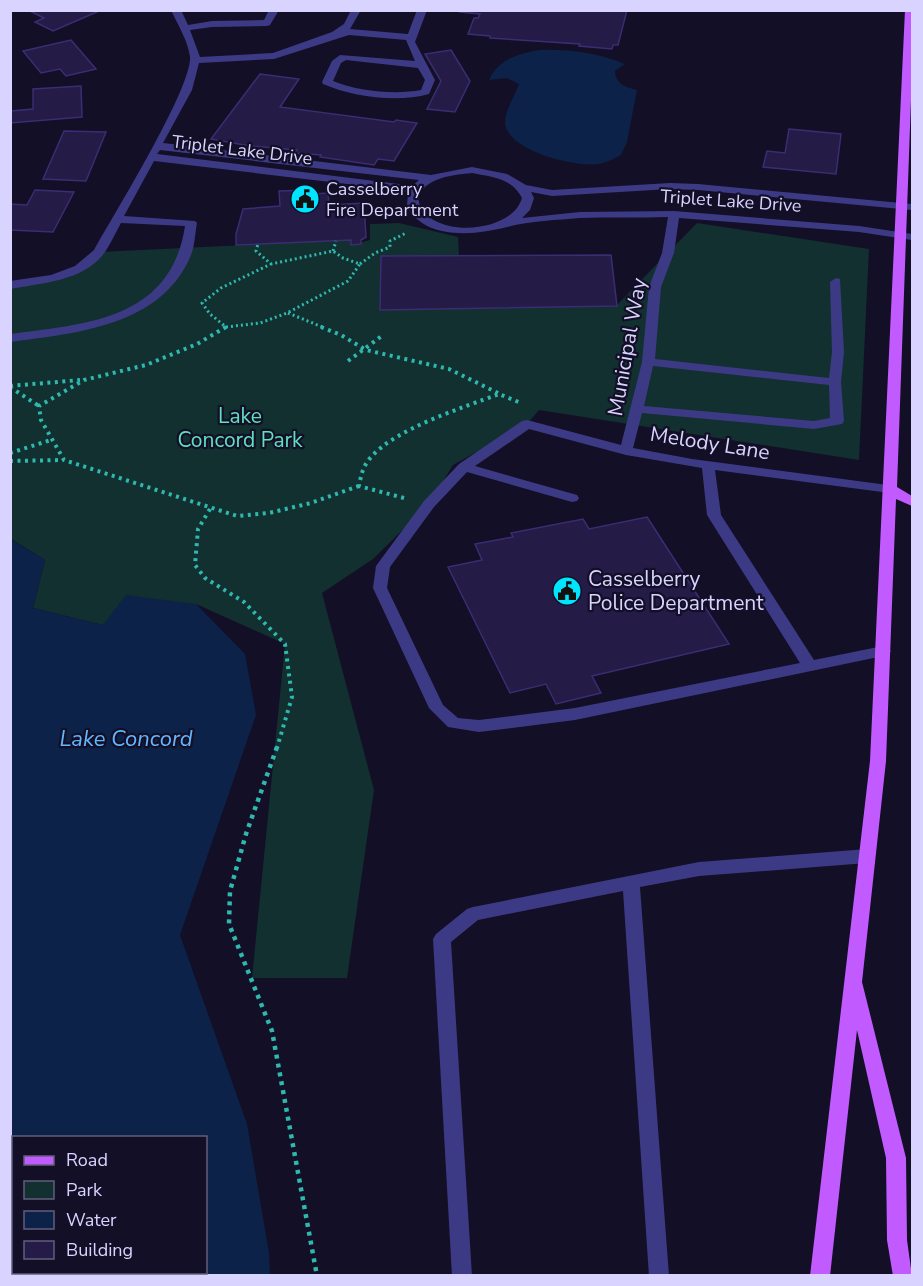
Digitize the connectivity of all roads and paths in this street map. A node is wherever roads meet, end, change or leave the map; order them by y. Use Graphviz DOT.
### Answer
graph roads {
  1 [pos="176,10"];
  2 [pos="222,10"];
  3 [pos="274,10"];
  4 [pos="356,10"];
  5 [pos="422,10"];
  6 [pos="910,10"];
  7 [pos="212,24"];
  8 [pos="184,28"];
  9 [pos="336,34"];
  10 [pos="411,37"];
  11 [pos="195,60"];
  12 [pos="421,65"];
  13 [pos="155,152"];
  14 [pos="432,178"];
  15 [pos="522,187"];
  16 [pos="415,192"];
  17 [pos="907,207"];
  18 [pos="674,214"];
  19 [pos="118,219"];
  20 [pos="510,223"];
  21 [pos="414,229"];
  22 [pos="907,237"];
  23 [pos="336,241"];
  24 [pos="258,244"];
  25 [pos="333,251"];
  26 [pos="271,264"];
  27 [pos="360,264"];
  28 [pos="836,282"];
  29 [pos="10,285"];
  30 [pos="288,313"];
  31 [pos="226,327"];
  32 [pos="383,335"];
  33 [pos="10,338"];
  34 [pos="366,350"];
  35 [pos="348,361"];
  36 [pos="648,362"];
  37 [pos="84,380"];
  38 [pos="834,382"];
  39 [pos="10,387"];
  40 [pos="499,394"];
  41 [pos="39,406"];
  42 [pos="529,406"];
  43 [pos="637,409"];
  44 [pos="51,440"];
  45 [pos="626,452"];
  46 [pos="10,453"];
  47 [pos="10,460"];
  48 [pos="64,460"];
  49 [pos="708,465"];
  50 [pos="465,467"];
  51 [pos="359,486"];
  52 [pos="890,489"];
  53 [pos="572,498"];
  54 [pos="912,502"];
  55 [pos="429,504"];
  56 [pos="210,509"];
  57 [pos="883,651"];
  58 [pos="810,666"];
  59 [pos="867,856"];
  60 [pos="631,883"];
  61 [pos="853,975"];
  62 [pos="317,1275"];
  63 [pos="462,1275"];
  64 [pos="659,1275"];
  65 [pos="820,1275"];
  66 [pos="903,1275"];
  1 -- 8 [label="street"];
  2 -- 7 [label="street"];
  3 -- 7 [label="street"];
  4 -- 9 [label="street"];
  5 -- 10 [label="street"];
  6 -- 17 [label="main road"];
  7 -- 8 [label="street"];
  8 -- 11 [label="street"];
  9 -- 10 [label="street"];
  9 -- 11 [label="street"];
  10 -- 12 [label="street"];
  11 -- 13 [label="street, Triplet Lake Drive"];
  12 -- 12 [label="street"];
  13 -- 14 [label="street"];
  13 -- 16 [label="street, Triplet Lake Drive"];
  13 -- 19 [label="street"];
  14 -- 15 [label="street, Triplet Lake Drive"];
  14 -- 16 [label="street"];
  15 -- 17 [label="street, Triplet Lake Drive"];
  15 -- 20 [label="street"];
  16 -- 20 [label="street, Triplet Lake Drive"];
  17 -- 22 [label="main road"];
  18 -- 20 [label="street, Triplet Lake Drive"];
  18 -- 22 [label="street, Triplet Lake Drive"];
  18 -- 36 [label="street, Municipal Way"];
  19 -- 29 [label="street"];
  19 -- 33 [label="street"];
  21 -- 27 [label="path"];
  22 -- 52 [label="main road"];
  23 -- 25 [label="path"];
  24 -- 26 [label="path"];
  25 -- 26 [label="path"];
  25 -- 27 [label="path"];
  26 -- 31 [label="path"];
  27 -- 30 [label="path"];
  28 -- 38 [label="street"];
  30 -- 31 [label="path"];
  30 -- 34 [label="path"];
  31 -- 37 [label="path"];
  32 -- 34 [label="path"];
  34 -- 35 [label="path"];
  34 -- 40 [label="path"];
  36 -- 38 [label="street"];
  36 -- 43 [label="street, Municipal Way"];
  37 -- 39 [label="path"];
  37 -- 41 [label="path"];
  38 -- 43 [label="street"];
  39 -- 41 [label="path"];
  40 -- 42 [label="path"];
  40 -- 51 [label="path"];
  41 -- 44 [label="path"];
  43 -- 45 [label="street, Municipal Way"];
  44 -- 46 [label="path"];
  44 -- 48 [label="path"];
  45 -- 49 [label="street, Melody Lane"];
  45 -- 50 [label="street, Melody Lane"];
  47 -- 48 [label="path"];
  48 -- 56 [label="path"];
  49 -- 52 [label="street, Melody Lane"];
  49 -- 58 [label="street"];
  50 -- 53 [label="street"];
  50 -- 55 [label="street"];
  51 -- 55 [label="path"];
  51 -- 56 [label="path"];
  52 -- 54 [label="main road"];
  52 -- 57 [label="main road"];
  55 -- 58 [label="street"];
  56 -- 62 [label="path"];
  57 -- 58 [label="street"];
  57 -- 59 [label="main road"];
  59 -- 60 [label="street"];
  59 -- 61 [label="main road"];
  60 -- 63 [label="street"];
  60 -- 64 [label="street"];
  61 -- 65 [label="main road"];
  61 -- 66 [label="main road"];
}
